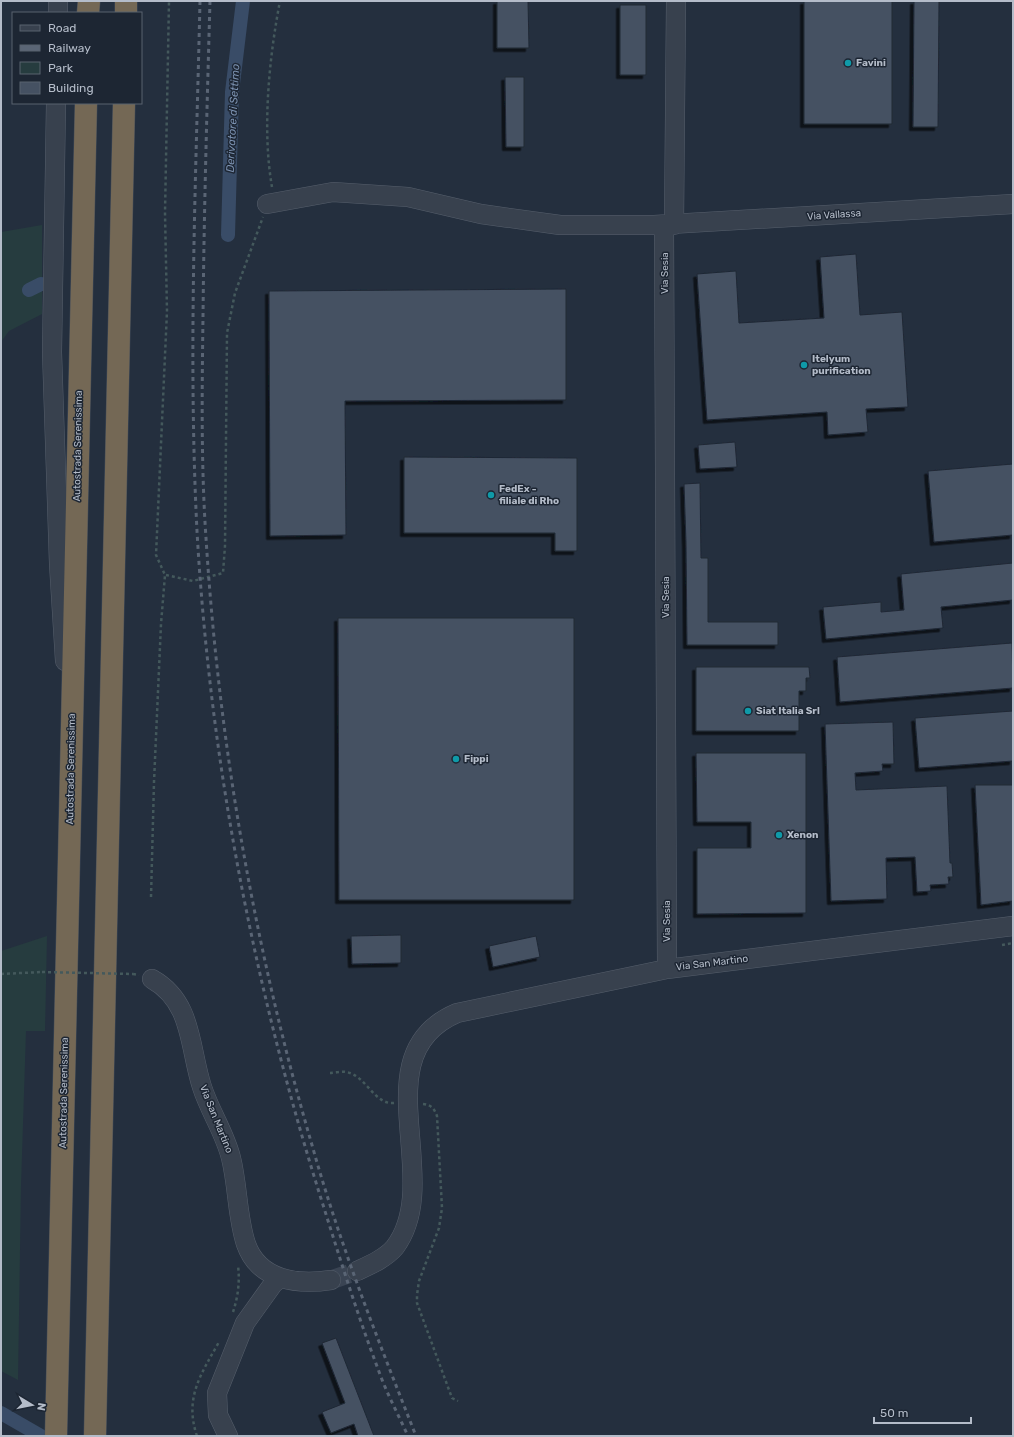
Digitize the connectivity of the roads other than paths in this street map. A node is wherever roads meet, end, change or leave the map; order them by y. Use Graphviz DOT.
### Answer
graph roads {
  1 [pos="58,1"];
  2 [pos="89,1"];
  3 [pos="126,1"];
  4 [pos="676,1"];
  5 [pos="58,12"];
  6 [pos="88,12"];
  7 [pos="126,12"];
  8 [pos="56,104"];
  9 [pos="86,104"];
  10 [pos="124,104"];
  11 [pos="267,204"];
  12 [pos="1013,204"];
  13 [pos="664,225"];
  14 [pos="71,772"];
  15 [pos="1013,926"];
  16 [pos="667,969"];
  17 [pos="152,978"];
  18 [pos="357,1271"];
  19 [pos="280,1278"];
  20 [pos="330,1280"];
  21 [pos="56,1429"];
  22 [pos="95,1433"];
  23 [pos="228,1436"];
  1 -- 5 [label="street"];
  2 -- 6 [label="highway"];
  3 -- 7 [label="highway"];
  4 -- 13 [label="street, Via Sesia"];
  8 -- 14 [label="street"];
  9 -- 14 [label="highway, Autostrada Serenissima"];
  10 -- 22 [label="highway"];
  11 -- 13 [label="street, Via Vallassa"];
  12 -- 13 [label="street, Via Vallassa"];
  13 -- 16 [label="street, Via Sesia"];
  14 -- 21 [label="highway, Autostrada Serenissima"];
  15 -- 16 [label="street, Via San Martino"];
  16 -- 18 [label="street, Via San Martino"];
  17 -- 19 [label="street, Via San Martino"];
  19 -- 20 [label="street, Via San Martino"];
  19 -- 23 [label="street"];
}
